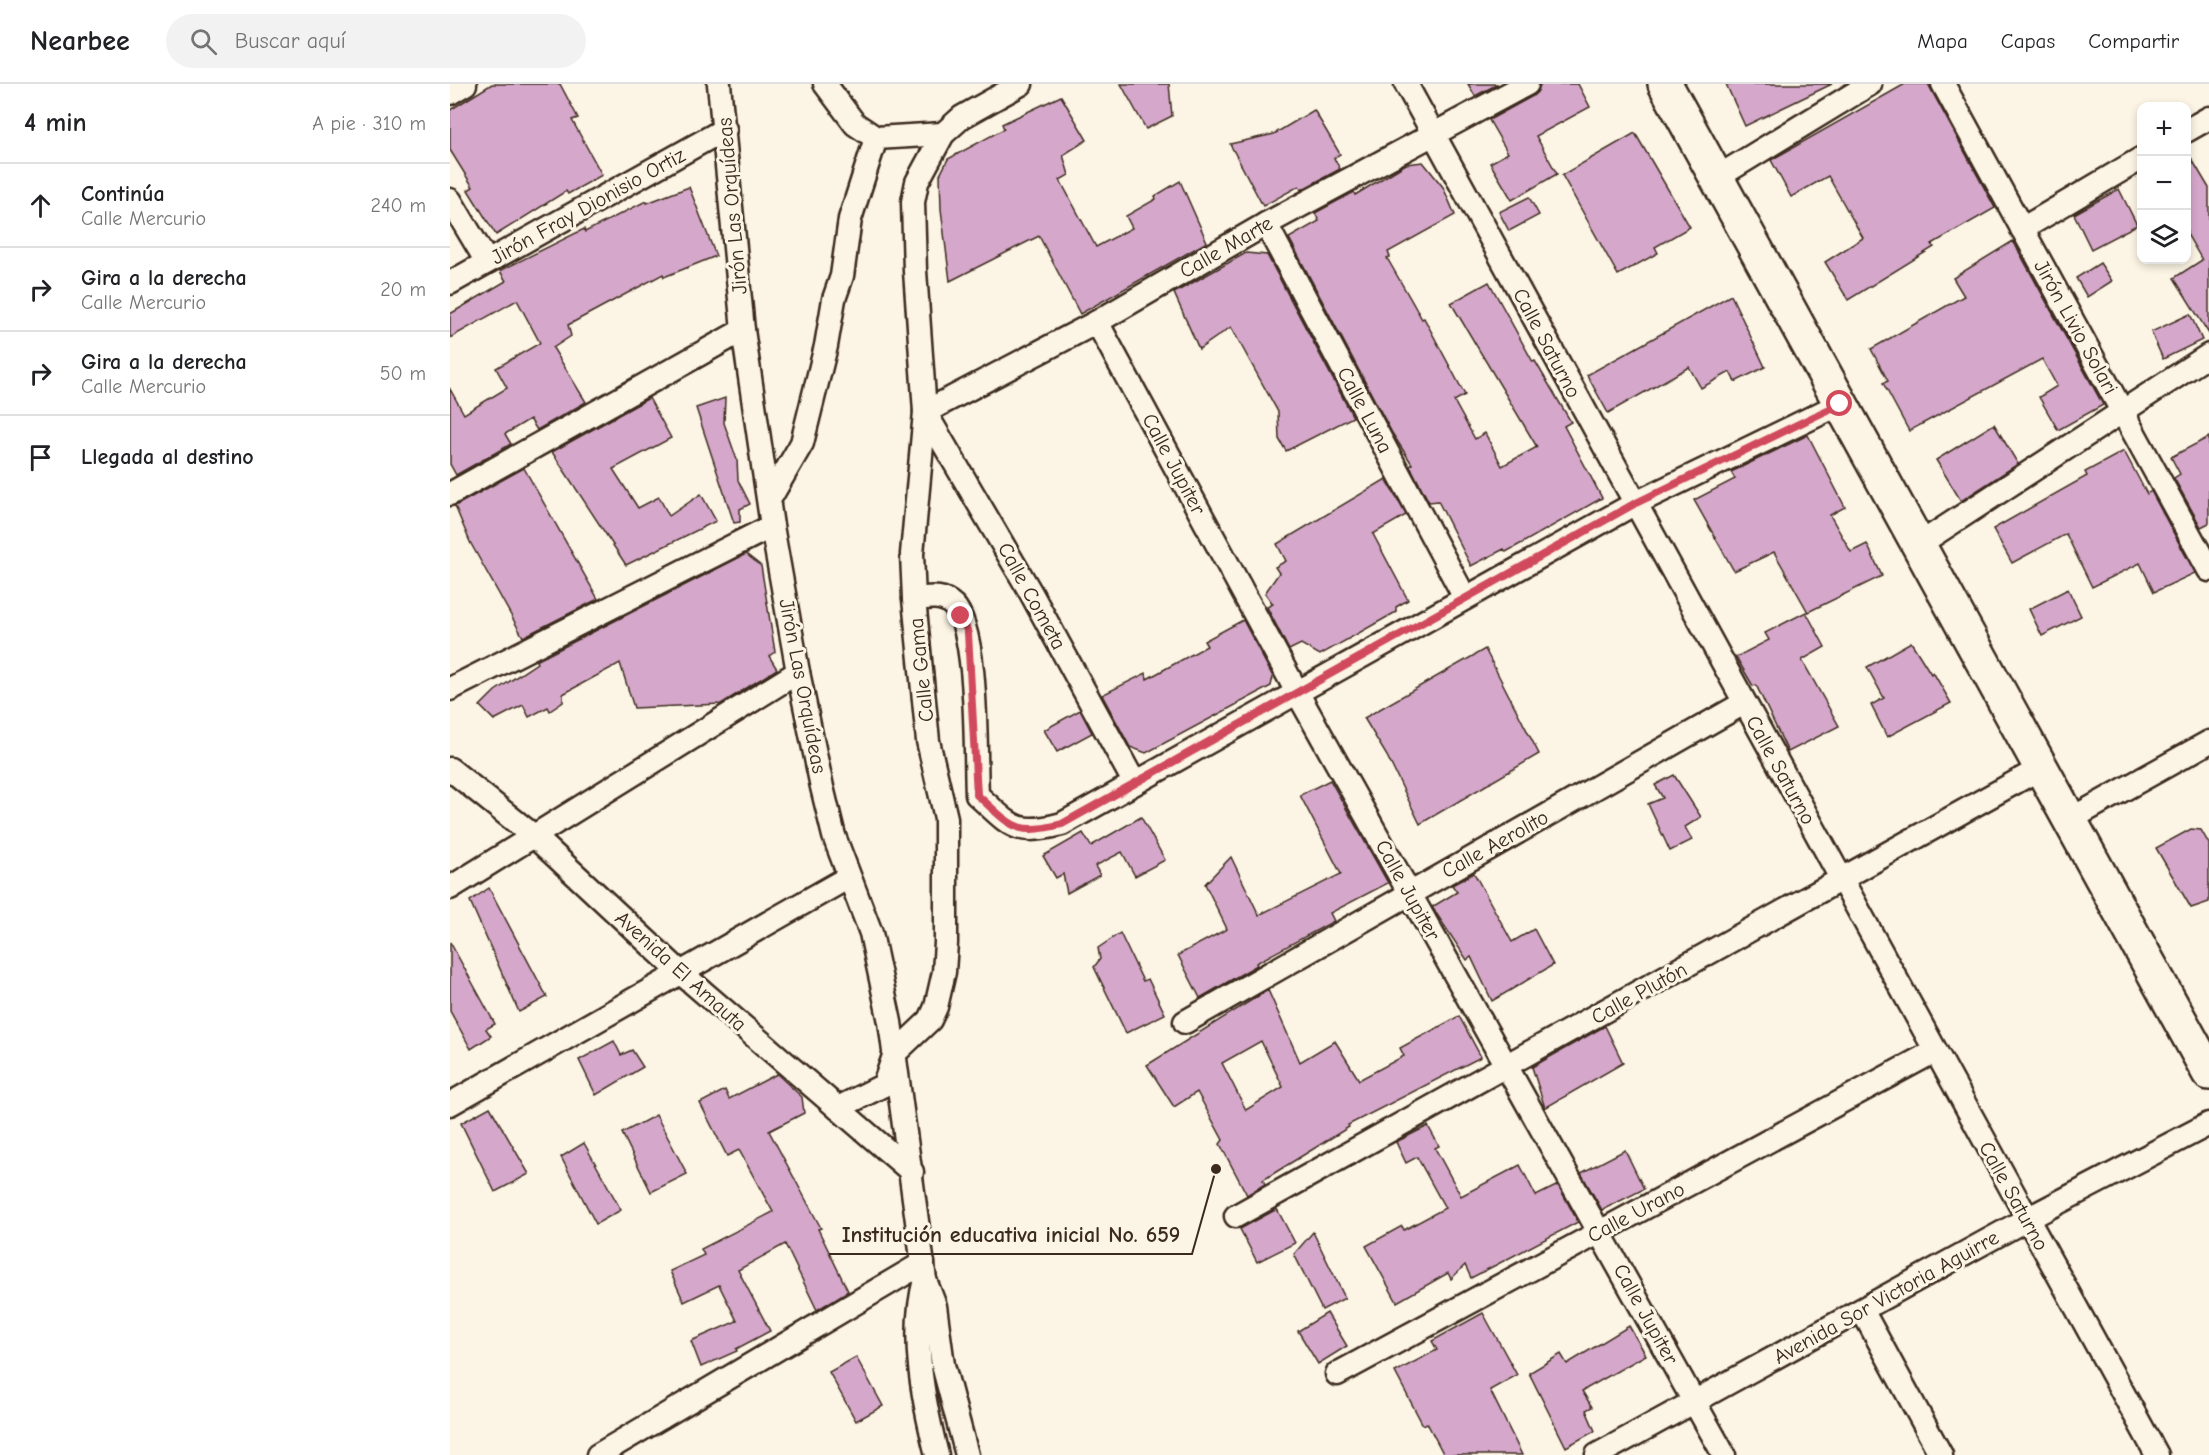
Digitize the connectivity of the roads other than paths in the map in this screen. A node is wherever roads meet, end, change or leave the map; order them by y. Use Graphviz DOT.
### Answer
graph roads {
  1 [pos="465,84"];
  2 [pos="719,84"];
  3 [pos="825,84"];
  4 [pos="1020,84"];
  5 [pos="1406,84"];
  6 [pos="1527,84"];
  7 [pos="1665,84"];
  8 [pos="1870,84"];
  9 [pos="1943,84"];
  10 [pos="450,93"];
  11 [pos="2209,118"];
  12 [pos="725,129"];
  13 [pos="2191,129"];
  14 [pos="943,134"];
  15 [pos="1435,134"];
  16 [pos="876,138"];
  17 [pos="2137,161"];
  18 [pos="1716,178"];
  19 [pos="450,200"];
  20 [pos="1266,224"];
  21 [pos="2022,229"];
  22 [pos="487,262"];
  23 [pos="450,283"];
  24 [pos="1097,322"];
  25 [pos="743,330"];
  26 [pos="2209,355"];
  27 [pos="1840,404"];
  28 [pos="925,412"];
  29 [pos="2123,413"];
  30 [pos="450,494"];
  31 [pos="769,500"];
  32 [pos="1634,504"];
  33 [pos="772,526"];
  34 [pos="1918,545"];
  35 [pos="2209,570"];
  36 [pos="1464,596"];
  37 [pos="914,599"];
  38 [pos="798,672"];
  39 [pos="450,689"];
  40 [pos="1298,694"];
  41 [pos="1744,704"];
  42 [pos="2209,742"];
  43 [pos="2041,768"];
  44 [pos="450,769"];
  45 [pos="1134,782"];
  46 [pos="2070,820"];
  47 [pos="535,837"];
  48 [pos="849,877"];
  49 [pos="1841,880"];
  50 [pos="450,888"];
  51 [pos="1409,892"];
  52 [pos="681,974"];
  53 [pos="1185,1022"];
  54 [pos="1935,1051"];
  55 [pos="895,1053"];
  56 [pos="1507,1066"];
  57 [pos="2209,1073"];
  58 [pos="450,1104"];
  59 [pos="838,1108"];
  60 [pos="2209,1124"];
  61 [pos="912,1172"];
  62 [pos="1236,1216"];
  63 [pos="2027,1219"];
  64 [pos="1599,1231"];
  65 [pos="924,1271"];
  66 [pos="1862,1310"];
  67 [pos="1337,1374"];
  68 [pos="1695,1402"];
  69 [pos="598,1455"];
  70 [pos="937,1455"];
  71 [pos="966,1455"];
  72 [pos="1597,1455"];
  73 [pos="1724,1455"];
  74 [pos="1941,1455"];
  75 [pos="2157,1455"];
  1 -- 10 [label="street"];
  2 -- 12 [label="street, Jirón Las Orquídeas"];
  3 -- 16 [label="street"];
  4 -- 14 [label="street"];
  5 -- 15 [label="street, Calle Saturno"];
  6 -- 15 [label="street, Calle Marte"];
  7 -- 18 [label="highway"];
  8 -- 18 [label="street"];
  9 -- 21 [label="street, Jirón Livio Solari"];
  11 -- 13 [label="street"];
  12 -- 22 [label="street, Jirón Fray Dionisio Ortiz"];
  12 -- 25 [label="street, Jirón Las Orquídeas"];
  14 -- 16 [label="street"];
  14 -- 28 [label="street, Calle Gama"];
  15 -- 20 [label="street, Calle Marte"];
  15 -- 32 [label="street, Calle Saturno"];
  16 -- 31 [label="street"];
  17 -- 21 [label="street"];
  18 -- 27 [label="highway"];
  19 -- 22 [label="street"];
  20 -- 24 [label="street, Calle Marte"];
  20 -- 36 [label="street, Calle Luna"];
  21 -- 29 [label="street, Jirón Livio Solari"];
  22 -- 23 [label="street, Jirón Fray Dionisio Ortiz"];
  24 -- 28 [label="street, Calle Marte"];
  24 -- 40 [label="street, Calle Jupiter"];
  25 -- 30 [label="street"];
  25 -- 31 [label="street, Jirón Las Orquídeas"];
  26 -- 29 [label="street"];
  27 -- 32 [label="street"];
  27 -- 34 [label="highway"];
  28 -- 37 [label="street, Calle Gama"];
  28 -- 45 [label="street, Calle Cometa"];
  29 -- 34 [label="street"];
  29 -- 35 [label="street, Jirón Livio Solari"];
  31 -- 33 [label="street, Jirón Las Orquídeas"];
  32 -- 36 [label="street"];
  32 -- 41 [label="street, Calle Saturno"];
  33 -- 38 [label="street, Jirón Las Orquídeas"];
  33 -- 39 [label="street"];
  34 -- 43 [label="highway"];
  36 -- 40 [label="street"];
  37 -- 45 [label="street"];
  37 -- 55 [label="street, Calle Gama"];
  38 -- 47 [label="street"];
  38 -- 48 [label="street, Jirón Las Orquídeas"];
  40 -- 45 [label="street"];
  40 -- 51 [label="street, Calle Jupiter"];
  41 -- 49 [label="street, Calle Saturno"];
  41 -- 51 [label="street, Calle Aerolito"];
  42 -- 46 [label="street"];
  43 -- 46 [label="highway"];
  43 -- 49 [label="street, Calle Plutón"];
  44 -- 47 [label="street, Avenida El Amauta"];
  46 -- 57 [label="highway"];
  47 -- 50 [label="street"];
  47 -- 52 [label="street, Avenida El Amauta"];
  48 -- 52 [label="street"];
  48 -- 55 [label="street, Jirón Las Orquídeas"];
  49 -- 54 [label="street, Calle Saturno"];
  49 -- 56 [label="street, Calle Plutón"];
  51 -- 53 [label="street, Calle Aerolito"];
  51 -- 56 [label="street, Calle Jupiter"];
  52 -- 58 [label="street"];
  52 -- 59 [label="street, Avenida El Amauta"];
  54 -- 63 [label="street, Calle Saturno"];
  54 -- 64 [label="street, Calle Urano"];
  55 -- 59 [label="street, Calle Gama"];
  55 -- 61 [label="street, Jirón Las Orquídeas"];
  56 -- 62 [label="street, Calle Plutón"];
  56 -- 64 [label="street, Calle Jupiter"];
  59 -- 61 [label="street, Avenida El Amauta"];
  60 -- 63 [label="street, Avenida Sor Victoria Aguirre"];
  61 -- 65 [label="street, Jirón Las Orquídeas"];
  63 -- 66 [label="street, Avenida Sor Victoria Aguirre"];
  63 -- 75 [label="street, Calle Saturno"];
  64 -- 67 [label="street, Calle Urano"];
  64 -- 68 [label="street, Calle Jupiter"];
  65 -- 69 [label="street"];
  65 -- 70 [label="street"];
  65 -- 71 [label="street"];
  66 -- 68 [label="street, Avenida Sor Victoria Aguirre"];
  66 -- 74 [label="street"];
  68 -- 72 [label="street, Avenida Sor Victoria Aguirre"];
  68 -- 73 [label="street, Calle Jupiter"];
}
